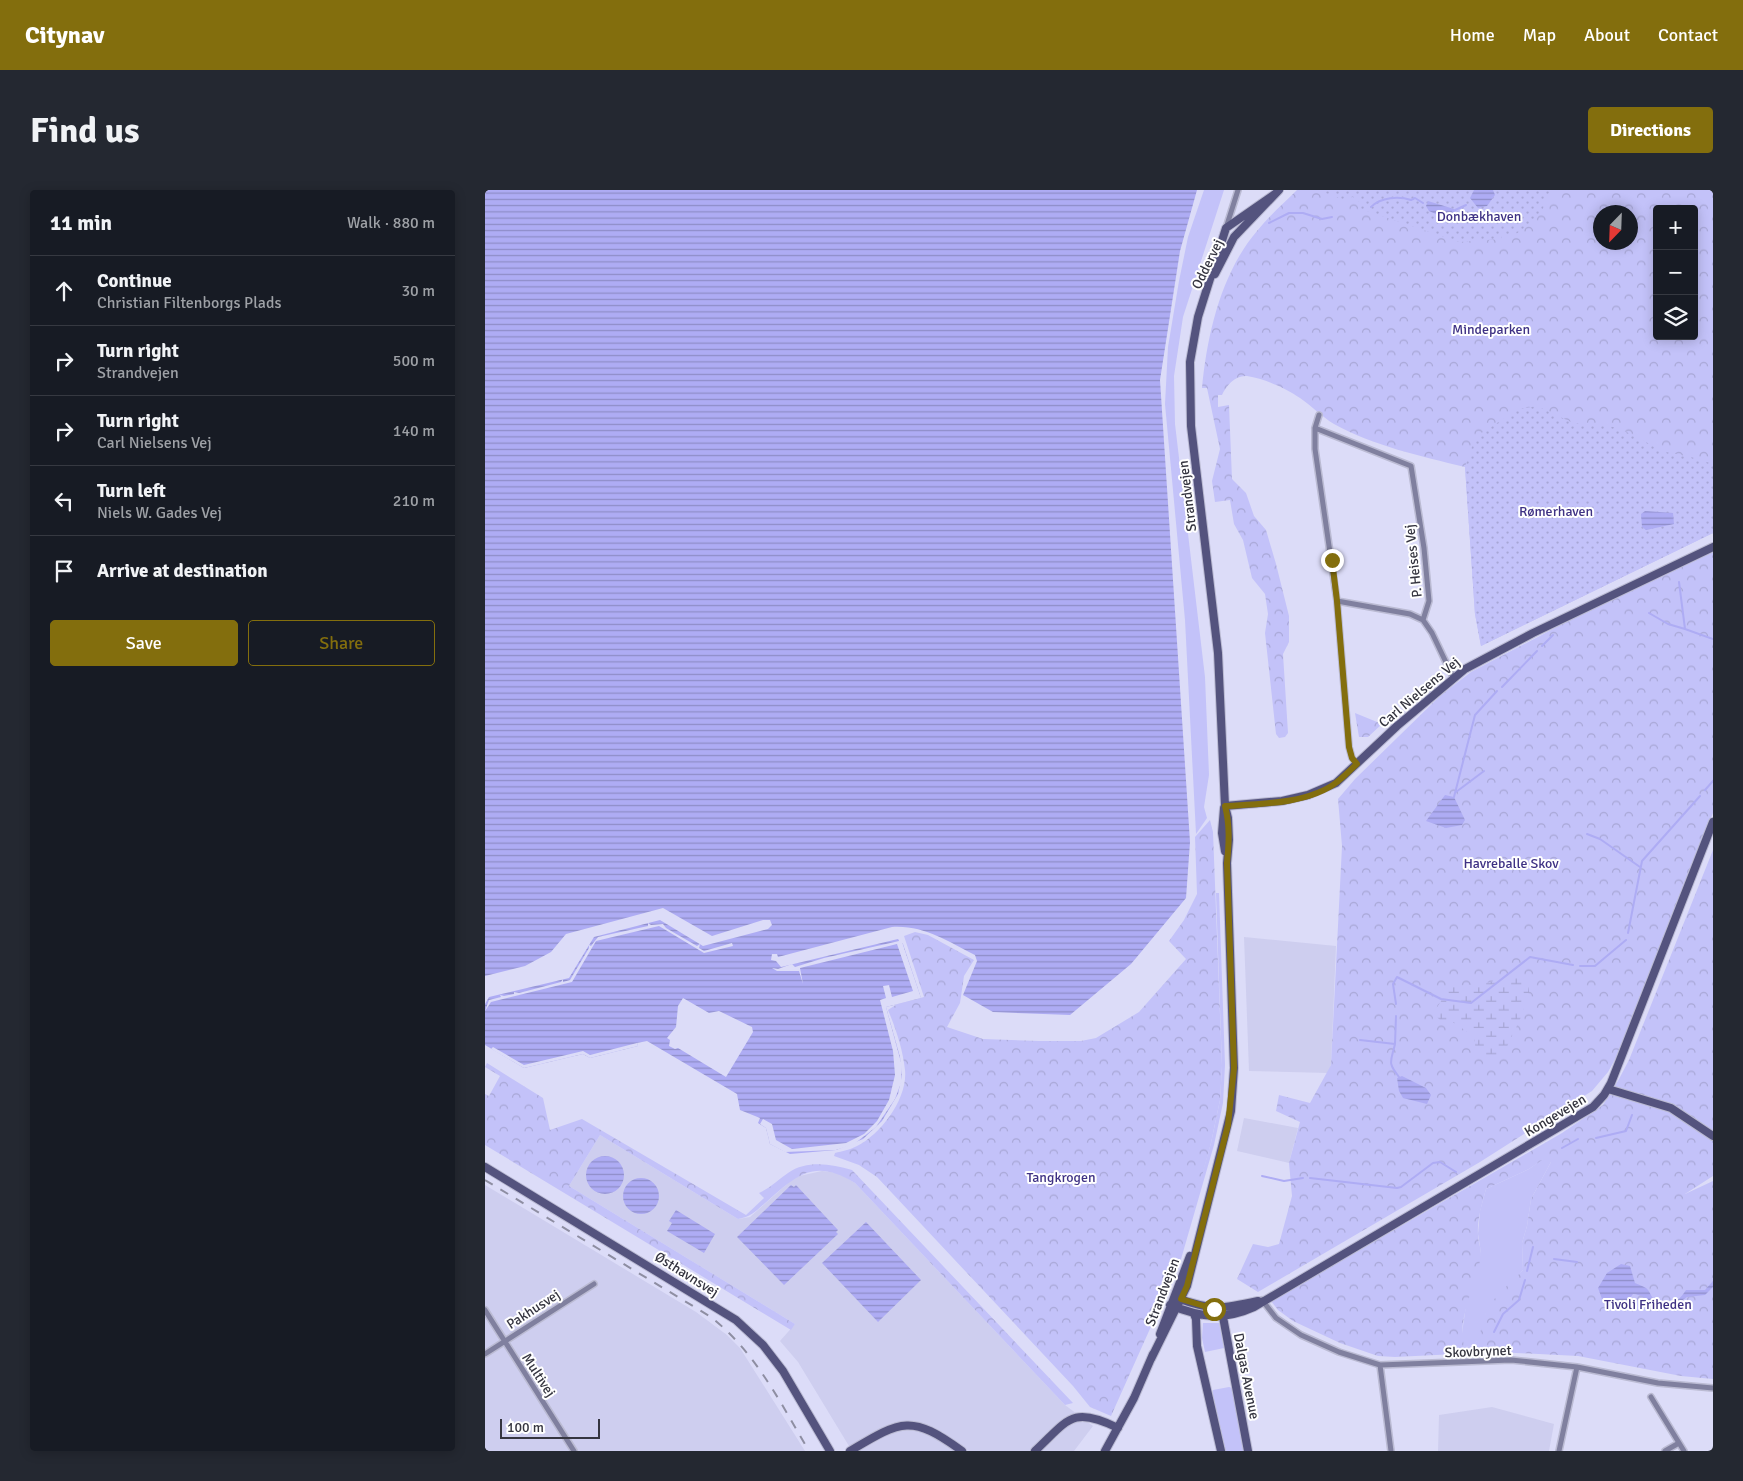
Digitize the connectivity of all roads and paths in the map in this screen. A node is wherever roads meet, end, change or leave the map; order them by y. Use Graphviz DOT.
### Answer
graph roads {
  1 [pos="1238,190"];
  2 [pos="1277,192"];
  3 [pos="1226,228"];
  4 [pos="1203,301"];
  5 [pos="1319,415"];
  6 [pos="1315,428"];
  7 [pos="1713,547"];
  8 [pos="1337,601"];
  9 [pos="1423,620"];
  10 [pos="1453,676"];
  11 [pos="1357,764"];
  12 [pos="1225,806"];
  13 [pos="1713,822"];
  14 [pos="1608,1089"];
  15 [pos="1713,1136"];
  16 [pos="485,1167"];
  17 [pos="593,1284"];
  18 [pos="1177,1298"];
  19 [pos="1262,1300"];
  20 [pos="1174,1306"];
  21 [pos="1214,1309"];
  22 [pos="485,1310"];
  23 [pos="1194,1314"];
  24 [pos="1223,1317"];
  25 [pos="504,1342"];
  26 [pos="485,1354"];
  27 [pos="1380,1366"];
  28 [pos="1577,1367"];
  29 [pos="1713,1388"];
  30 [pos="1651,1396"];
  31 [pos="1118,1428"];
  32 [pos="1679,1443"];
  33 [pos="574,1451"];
  34 [pos="830,1451"];
  35 [pos="850,1451"];
  36 [pos="962,1451"];
  37 [pos="1035,1451"];
  38 [pos="1105,1451"];
  39 [pos="1221,1451"];
  40 [pos="1248,1451"];
  41 [pos="1391,1451"];
  42 [pos="1559,1451"];
  43 [pos="1665,1451"];
  44 [pos="1684,1451"];
  1 -- 3 [label="street, Strandvejen"];
  2 -- 3 [label="street, Oddervej"];
  2 -- 4 [label="street, Oddervej"];
  3 -- 4 [label="street, Strandvejen"];
  4 -- 12 [label="street, Strandvejen"];
  5 -- 6 [label="street"];
  6 -- 8 [label="street"];
  6 -- 9 [label="street, P. Heises Vej"];
  7 -- 10 [label="street, Carl Nielsens Vej"];
  8 -- 9 [label="street"];
  8 -- 11 [label="street"];
  9 -- 10 [label="street"];
  10 -- 11 [label="street, Carl Nielsens Vej"];
  11 -- 12 [label="street, Carl Nielsens Vej"];
  12 -- 18 [label="street, Strandvejen"];
  13 -- 14 [label="street, Kongevejen"];
  14 -- 15 [label="street"];
  14 -- 19 [label="street, Kongevejen"];
  16 -- 34 [label="street, Østhavnsvej"];
  17 -- 25 [label="street, Pakhusvej"];
  18 -- 20 [label="street, Strandvejen"];
  18 -- 21 [label="street"];
  19 -- 21 [label="street"];
  19 -- 24 [label="street, Kongevejen"];
  19 -- 27 [label="street, Skovbrynet"];
  20 -- 23 [label="street"];
  20 -- 31 [label="street, Strandvejen"];
  21 -- 24 [label="street, Dalgas Avenue"];
  22 -- 25 [label="street, Multivej"];
  23 -- 24 [label="street"];
  23 -- 39 [label="street"];
  24 -- 40 [label="street, Dalgas Avenue"];
  25 -- 26 [label="street, Pakhusvej"];
  25 -- 33 [label="street, Multivej"];
  27 -- 28 [label="street, Skovbrynet"];
  27 -- 41 [label="street"];
  28 -- 29 [label="street, Skovbrynet"];
  28 -- 42 [label="street"];
  30 -- 32 [label="street"];
  31 -- 37 [label="street"];
  31 -- 38 [label="street, Strandvejen"];
  32 -- 43 [label="street"];
  32 -- 44 [label="street"];
  35 -- 36 [label="street"];
}
